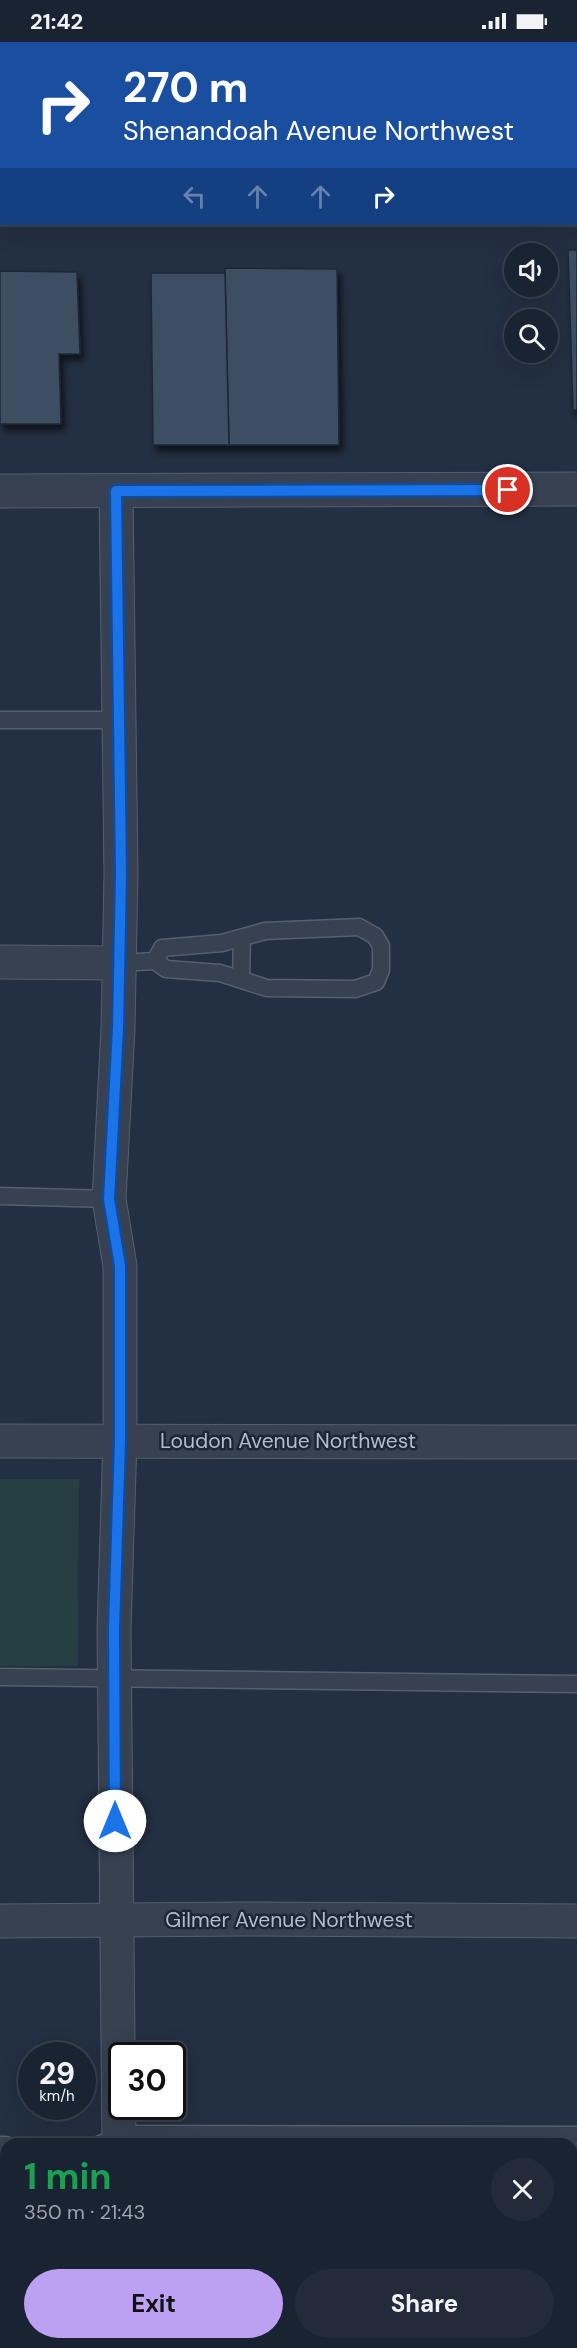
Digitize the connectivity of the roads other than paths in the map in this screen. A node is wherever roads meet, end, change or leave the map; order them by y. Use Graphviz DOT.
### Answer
graph roads {
  1 [pos="577,489"];
  2 [pos="0,491"];
  3 [pos="116,491"];
  4 [pos="0,720"];
  5 [pos="119,720"];
  6 [pos="242,938"];
  7 [pos="154,961"];
  8 [pos="0,962"];
  9 [pos="119,963"];
  10 [pos="241,979"];
  11 [pos="0,1196"];
  12 [pos="109,1199"];
  13 [pos="120,1440"];
  14 [pos="0,1441"];
  15 [pos="577,1442"];
  16 [pos="0,1677"];
  17 [pos="115,1679"];
  18 [pos="577,1684"];
  19 [pos="116,1920"];
  20 [pos="0,1921"];
  21 [pos="577,1921"];
  22 [pos="577,2135"];
  23 [pos="113,2138"];
  24 [pos="120,2138"];
  1 -- 3 [label="street"];
  2 -- 3 [label="street"];
  3 -- 5 [label="street"];
  4 -- 5 [label="lane"];
  5 -- 9 [label="street"];
  6 -- 7 [label="lane"];
  6 -- 10 [label="lane"];
  6 -- 10 [label="lane"];
  7 -- 9 [label="lane"];
  7 -- 10 [label="lane"];
  8 -- 9 [label="street"];
  9 -- 12 [label="street"];
  11 -- 12 [label="lane"];
  12 -- 13 [label="street"];
  13 -- 14 [label="street, Loudon Avenue Northwest"];
  13 -- 15 [label="street, Loudon Avenue Northwest"];
  13 -- 17 [label="street"];
  16 -- 17 [label="lane"];
  17 -- 18 [label="lane"];
  17 -- 19 [label="street"];
  19 -- 20 [label="street, Gilmer Avenue Northwest"];
  19 -- 21 [label="street, Gilmer Avenue Northwest"];
  19 -- 23 [label="street"];
  22 -- 24 [label="lane"];
}
